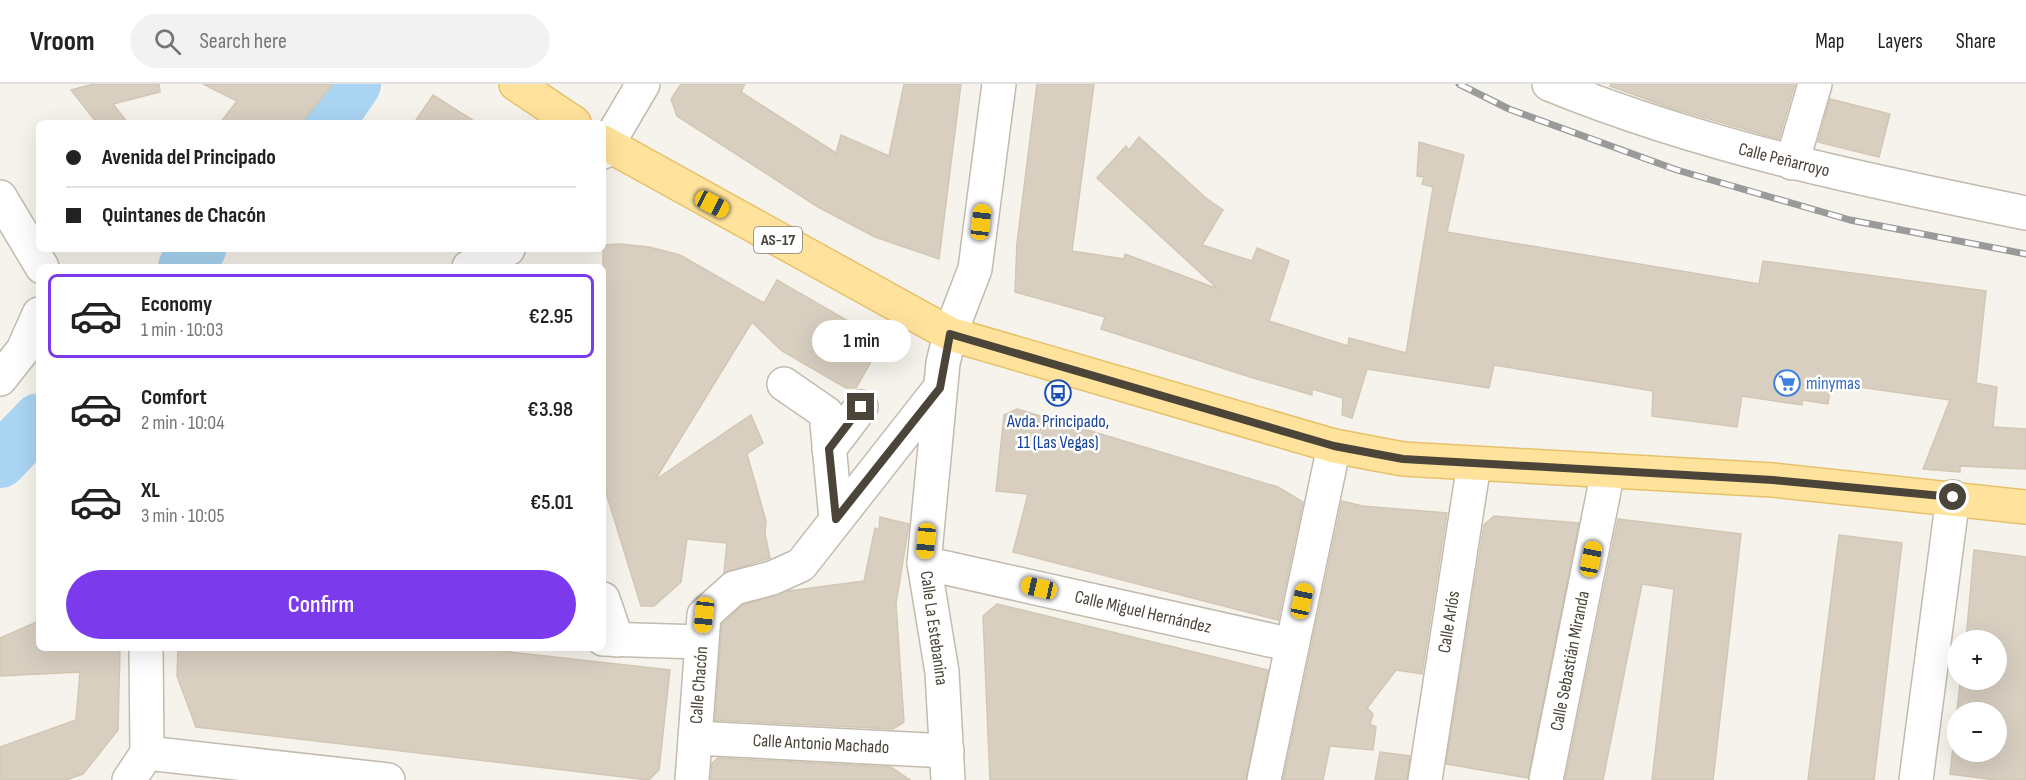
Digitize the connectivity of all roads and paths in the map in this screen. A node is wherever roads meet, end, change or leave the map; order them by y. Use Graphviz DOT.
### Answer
graph roads {
  1 [pos="516,84"];
  2 [pos="643,84"];
  3 [pos="999,84"];
  4 [pos="1549,84"];
  5 [pos="1815,84"];
  6 [pos="1627,97"];
  7 [pos="570,120"];
  8 [pos="606,143"];
  9 [pos="606,147"];
  10 [pos="1792,163"];
  11 [pos="0,197"];
  12 [pos="2026,213"];
  13 [pos="40,264"];
  14 [pos="36,321"];
  15 [pos="950,334"];
  16 [pos="0,379"];
  17 [pos="784,384"];
  18 [pos="940,388"];
  19 [pos="861,407"];
  20 [pos="1334,446"];
  21 [pos="829,449"];
  22 [pos="1474,464"];
  23 [pos="1608,471"];
  24 [pos="1953,497"];
  25 [pos="2026,507"];
  26 [pos="836,519"];
  27 [pos="924,562"];
  28 [pos="606,617"];
  29 [pos="610,640"];
  30 [pos="701,642"];
  31 [pos="1292,645"];
  32 [pos="146,651"];
  33 [pos="695,738"];
  34 [pos="147,753"];
  35 [pos="948,765"];
  36 [pos="129,780"];
  37 [pos="388,780"];
  38 [pos="692,780"];
  39 [pos="1264,780"];
  40 [pos="1425,780"];
  41 [pos="1546,780"];
  42 [pos="1916,780"];
  1 -- 7 [label="main road"];
  2 -- 8 [label="street"];
  3 -- 15 [label="street, Calle La Estebanina"];
  4 -- 6 [label="street, Calle Peñarroyo"];
  5 -- 10 [label="street"];
  6 -- 10 [label="street, Calle Peñarroyo"];
  9 -- 15 [label="main road, AS-17"];
  10 -- 12 [label="street, Calle Peñarroyo"];
  11 -- 13 [label="street"];
  14 -- 16 [label="street"];
  15 -- 18 [label="street, Calle La Estebanina"];
  15 -- 20 [label="main road, AS-17"];
  17 -- 21 [label="street"];
  18 -- 26 [label="street, Calle Chacón"];
  18 -- 27 [label="street, Calle La Estebanina"];
  19 -- 21 [label="street"];
  20 -- 22 [label="main road, AS-17"];
  20 -- 31 [label="street"];
  21 -- 26 [label="street"];
  22 -- 23 [label="main road, AS-17"];
  22 -- 40 [label="street, Calle Arlós"];
  23 -- 24 [label="main road, AS-17"];
  23 -- 41 [label="street, Calle Sebastián Miranda"];
  24 -- 25 [label="main road, AS-17"];
  24 -- 42 [label="street"];
  26 -- 30 [label="street, Calle Chacón"];
  27 -- 31 [label="street, Calle Miguel Hernández"];
  27 -- 35 [label="street, Calle La Estebanina"];
  28 -- 29 [label="street"];
  29 -- 30 [label="street"];
  30 -- 33 [label="street, Calle Chacón"];
  31 -- 39 [label="street"];
  32 -- 34 [label="street"];
  33 -- 35 [label="street, Calle Antonio Machado"];
  33 -- 38 [label="street, Calle Chacón"];
  34 -- 36 [label="street"];
  34 -- 37 [label="street"];
}
